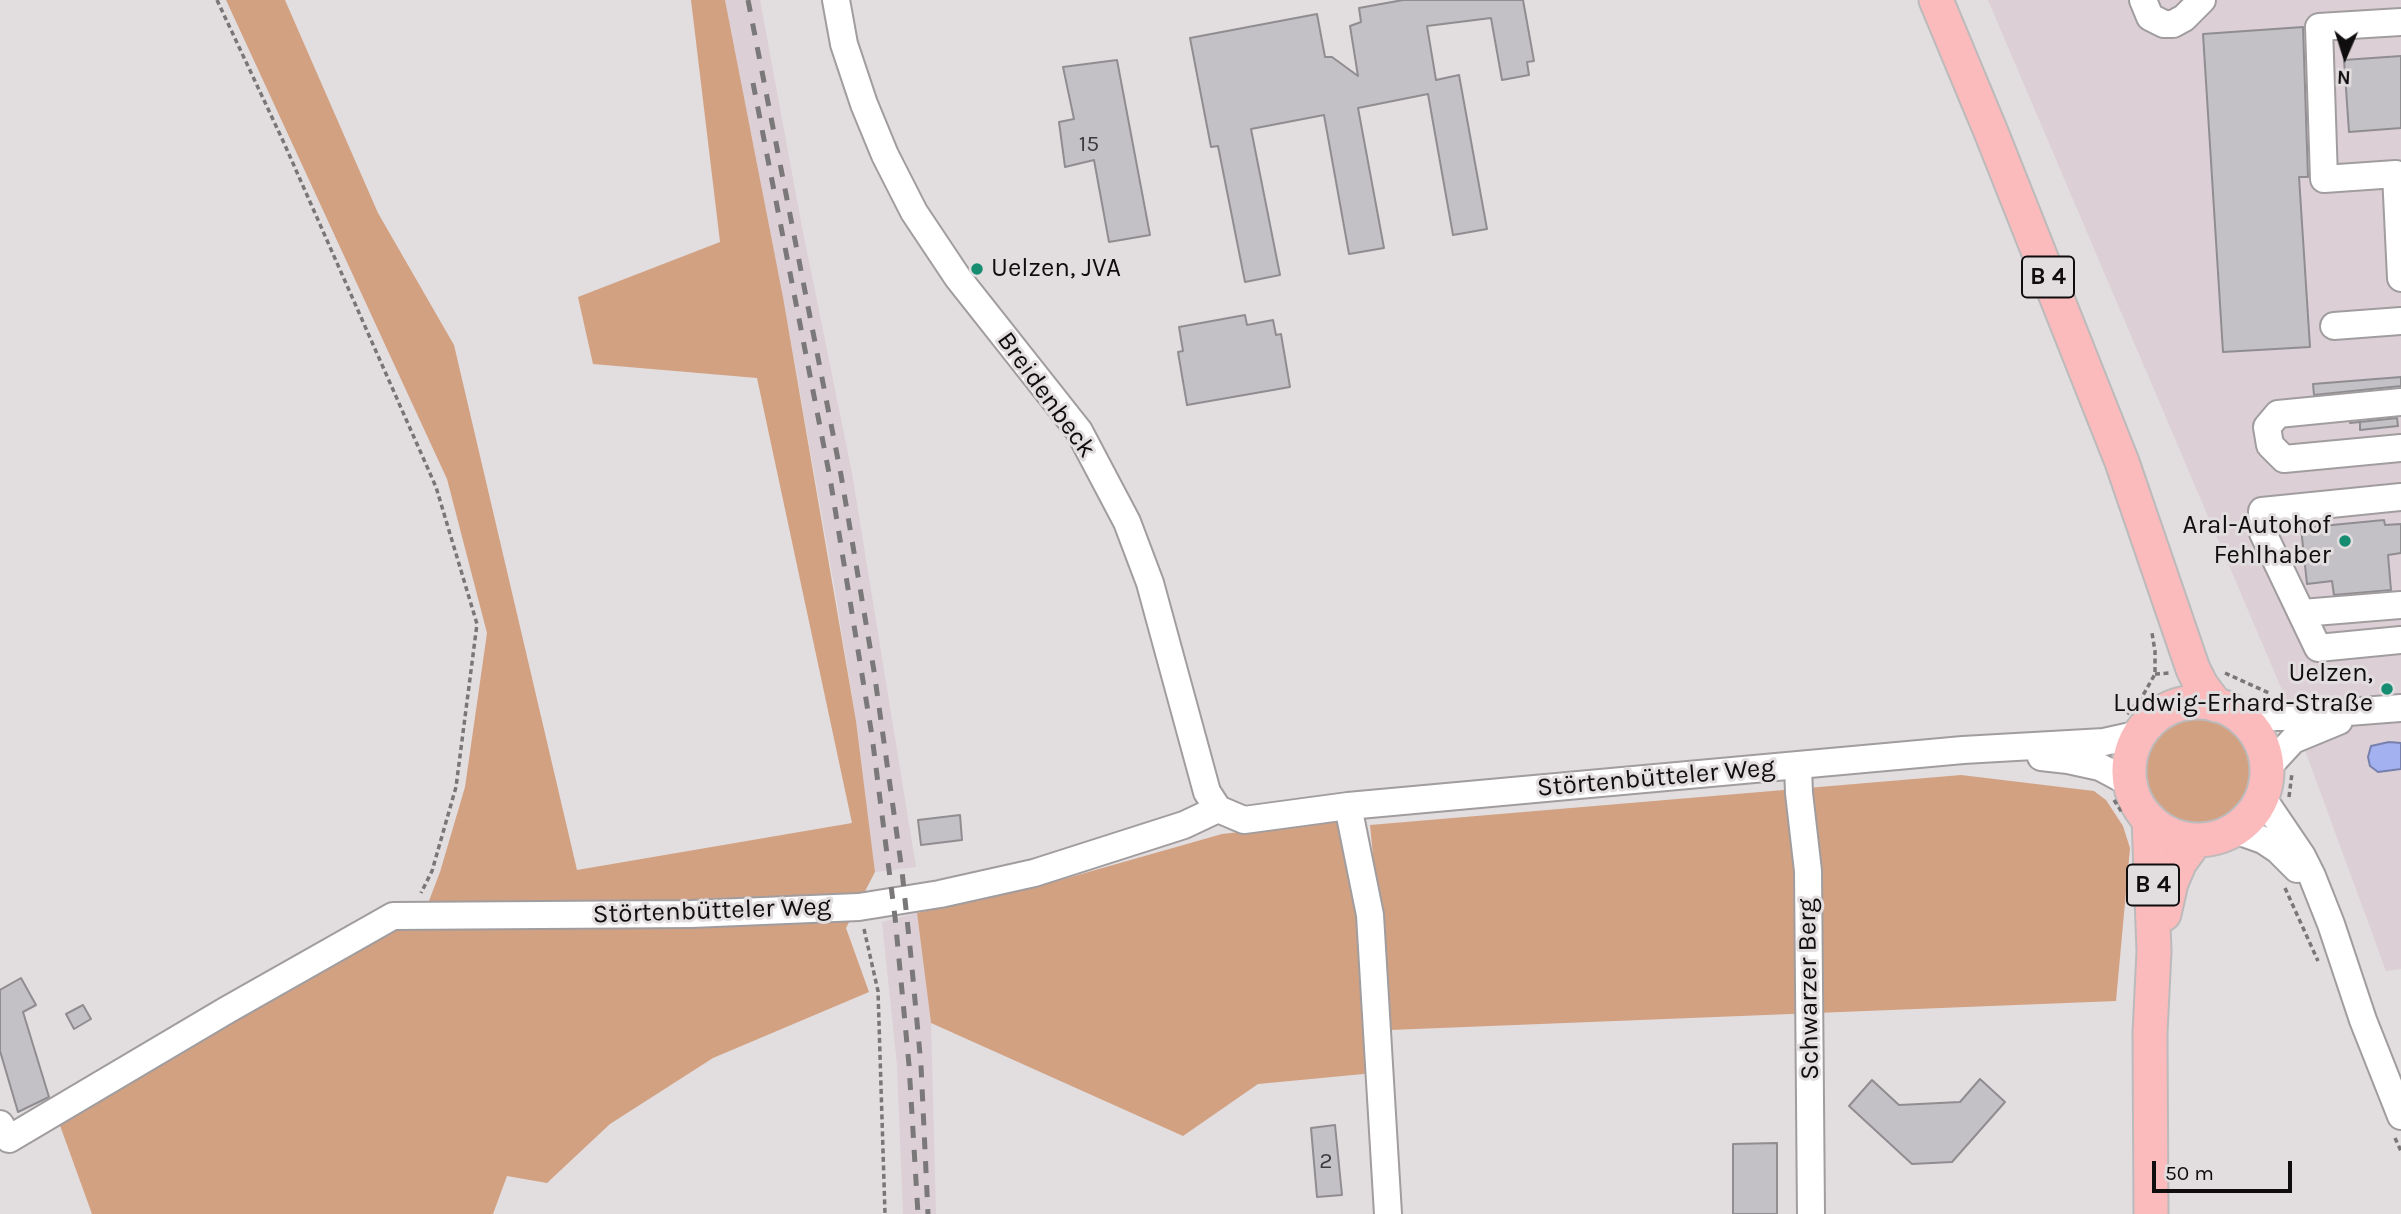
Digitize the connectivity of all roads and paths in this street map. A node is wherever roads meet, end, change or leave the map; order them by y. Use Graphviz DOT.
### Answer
graph roads {
  1 [pos="218,0"];
  2 [pos="836,0"];
  3 [pos="1936,0"];
  4 [pos="2143,0"];
  5 [pos="2202,0"];
  6 [pos="2401,22"];
  7 [pos="2401,278"];
  8 [pos="2401,321"];
  9 [pos="2334,326"];
  10 [pos="2401,402"];
  11 [pos="2401,448"];
  12 [pos="2401,498"];
  13 [pos="2401,605"];
  14 [pos="2302,613"];
  15 [pos="2150,626"];
  16 [pos="2389,643"];
  17 [pos="2173,672"];
  18 [pos="2389,710"];
  19 [pos="2228,711"];
  20 [pos="2164,712"];
  21 [pos="2132,725"];
  22 [pos="2288,729"];
  23 [pos="1963,750"];
  24 [pos="1798,765"];
  25 [pos="2100,767"];
  26 [pos="2130,783"];
  27 [pos="2269,795"];
  28 [pos="1348,806"];
  29 [pos="1218,809"];
  30 [pos="2138,819"];
  31 [pos="2235,830"];
  32 [pos="2196,840"];
  33 [pos="859,906"];
  34 [pos="412,914"];
  35 [pos="2331,924"];
  36 [pos="2154,951"];
  37 [pos="2401,1116"];
  38 [pos="0,1124"];
  39 [pos="886,1214"];
  40 [pos="1388,1214"];
  41 [pos="1811,1214"];
  42 [pos="2151,1214"];
  1 -- 34 [label="path"];
  2 -- 29 [label="street, Breidenbeck"];
  3 -- 17 [label="main road, B 4"];
  4 -- 5 [label="street"];
  6 -- 7 [label="street"];
  8 -- 9 [label="street"];
  10 -- 11 [label="street"];
  12 -- 14 [label="street"];
  13 -- 14 [label="street"];
  14 -- 16 [label="street"];
  15 -- 17 [label="path"];
  17 -- 19 [label="main road, B 4"];
  17 -- 20 [label="main road, B 4"];
  17 -- 21 [label="path"];
  17 -- 22 [label="path"];
  18 -- 22 [label="street"];
  19 -- 20 [label="main road"];
  19 -- 22 [label="street"];
  19 -- 27 [label="main road"];
  20 -- 21 [label="main road"];
  21 -- 23 [label="street, Störtenbütteler Weg"];
  21 -- 26 [label="main road"];
  22 -- 27 [label="street"];
  22 -- 27 [label="path"];
  23 -- 24 [label="street, Störtenbütteler Weg"];
  23 -- 25 [label="street, Störtenbütteler Weg"];
  24 -- 28 [label="street, Störtenbütteler Weg"];
  24 -- 41 [label="street, Schwarzer Berg"];
  25 -- 26 [label="street, Störtenbütteler Weg"];
  25 -- 30 [label="path"];
  26 -- 30 [label="main road"];
  27 -- 31 [label="main road"];
  27 -- 35 [label="street"];
  28 -- 29 [label="street, Störtenbütteler Weg"];
  28 -- 40 [label="street"];
  29 -- 33 [label="street, Störtenbütteler Weg"];
  30 -- 32 [label="main road"];
  30 -- 36 [label="main road, B 4"];
  31 -- 32 [label="main road"];
  31 -- 35 [label="street"];
  32 -- 36 [label="main road, B 4"];
  33 -- 34 [label="street, Störtenbütteler Weg"];
  33 -- 39 [label="path"];
  34 -- 38 [label="street, Störtenbütteler Weg"];
  35 -- 37 [label="street"];
  36 -- 42 [label="main road, B 4"];
}
